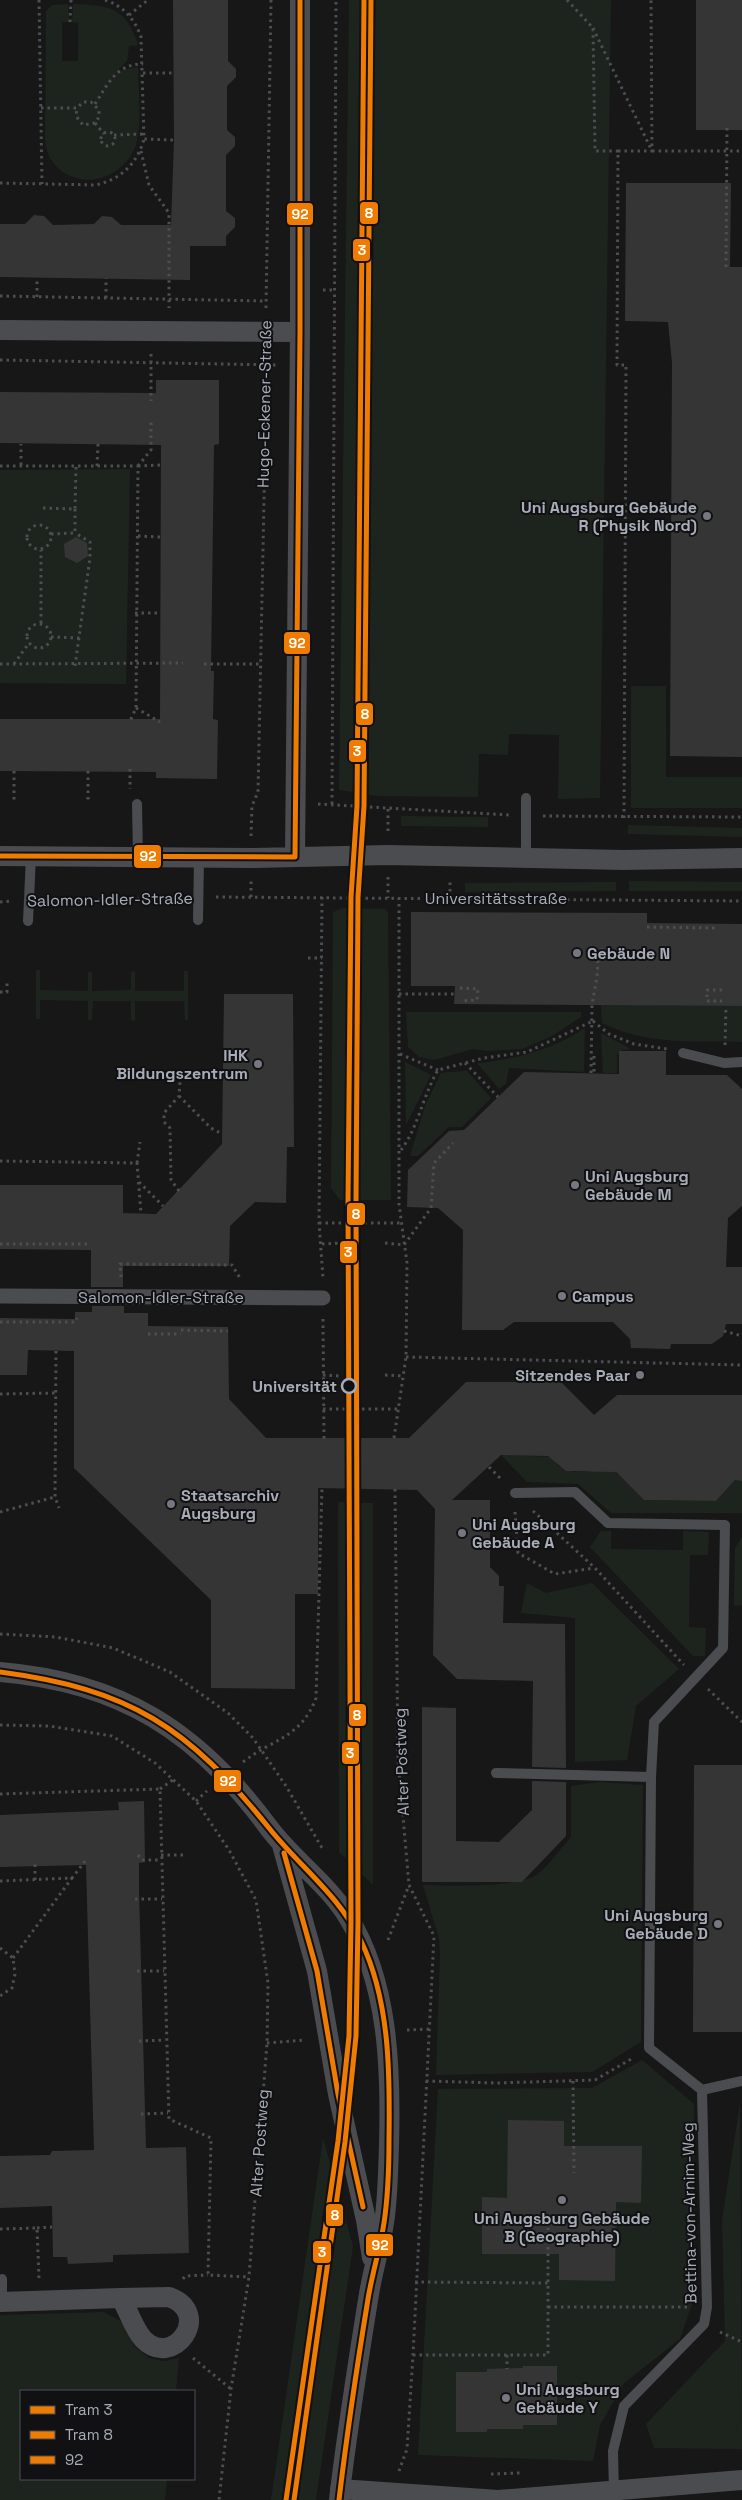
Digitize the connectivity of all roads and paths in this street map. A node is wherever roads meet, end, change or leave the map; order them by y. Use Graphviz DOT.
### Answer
graph roads {
  1 [pos="39,0"];
  2 [pos="71,0"];
  3 [pos="105,0"];
  4 [pos="146,0"];
  5 [pos="271,0"];
  6 [pos="300,0"];
  7 [pos="336,0"];
  8 [pos="567,0"];
  9 [pos="651,0"];
  10 [pos="129,15"];
  11 [pos="70,22"];
  12 [pos="593,28"];
  13 [pos="143,64"];
  14 [pos="143,73"];
  15 [pos="174,73"];
  16 [pos="95,104"];
  17 [pos="41,108"];
  18 [pos="77,108"];
  19 [pos="95,123"];
  20 [pos="727,127"];
  21 [pos="104,134"];
  22 [pos="144,134"];
  23 [pos="114,135"];
  24 [pos="144,139"];
  25 [pos="174,140"];
  26 [pos="141,151"];
  27 [pos="618,151"];
  28 [pos="652,151"];
  29 [pos="742,151"];
  30 [pos="0,183"];
  31 [pos="42,184"];
  32 [pos="726,267"];
  33 [pos="37,278"];
  34 [pos="106,278"];
  35 [pos="0,296"];
  36 [pos="37,297"];
  37 [pos="106,298"];
  38 [pos="170,300"];
  39 [pos="266,302"];
  40 [pos="0,330"];
  41 [pos="150,331"];
  42 [pos="300,332"];
  43 [pos="267,334"];
  44 [pos="0,360"];
  45 [pos="151,363"];
  46 [pos="267,365"];
  47 [pos="151,401"];
  48 [pos="151,420"];
  49 [pos="21,444"];
  50 [pos="98,444"];
  51 [pos="161,465"];
  52 [pos="0,466"];
  53 [pos="21,466"];
  54 [pos="76,466"];
  55 [pos="98,466"];
  56 [pos="138,466"];
  57 [pos="43,508"];
  58 [pos="75,509"];
  59 [pos="51,534"];
  60 [pos="75,534"];
  61 [pos="138,536"];
  62 [pos="160,537"];
  63 [pos="41,550"];
  64 [pos="136,613"];
  65 [pos="160,613"];
  66 [pos="41,623"];
  67 [pos="51,637"];
  68 [pos="80,638"];
  69 [pos="29,644"];
  70 [pos="0,664"];
  71 [pos="14,664"];
  72 [pos="136,664"];
  73 [pos="183,664"];
  74 [pos="204,664"];
  75 [pos="260,664"];
  76 [pos="75,666"];
  77 [pos="136,708"];
  78 [pos="130,721"];
  79 [pos="160,722"];
  80 [pos="14,771"];
  81 [pos="88,771"];
  82 [pos="526,798"];
  83 [pos="14,801"];
  84 [pos="88,803"];
  85 [pos="137,804"];
  86 [pos="332,804"];
  87 [pos="252,806"];
  88 [pos="624,818"];
  89 [pos="0,856"];
  90 [pos="31,856"];
  91 [pos="295,857"];
  92 [pos="138,858"];
  93 [pos="199,858"];
  94 [pos="526,858"];
  95 [pos="742,858"];
  96 [pos="199,897"];
  97 [pos="251,897"];
  98 [pos="322,897"];
  99 [pos="399,898"];
  100 [pos="29,901"];
  101 [pos="742,901"];
  102 [pos="0,902"];
  103 [pos="28,920"];
  104 [pos="198,920"];
  105 [pos="647,926"];
  106 [pos="718,928"];
  107 [pos="603,948"];
  108 [pos="308,958"];
  109 [pos="322,958"];
  110 [pos="7,980"];
  111 [pos="460,989"];
  112 [pos="722,991"];
  113 [pos="2,993"];
  114 [pos="399,994"];
  115 [pos="455,994"];
  116 [pos="461,1000"];
  117 [pos="722,1001"];
  118 [pos="593,1005"];
  119 [pos="726,1006"];
  120 [pos="593,1021"];
  121 [pos="725,1041"];
  122 [pos="683,1053"];
  123 [pos="400,1054"];
  124 [pos="465,1062"];
  125 [pos="742,1062"];
  126 [pos="438,1070"];
  127 [pos="180,1081"];
  128 [pos="179,1096"];
  129 [pos="498,1097"];
  130 [pos="222,1134"];
  131 [pos="140,1142"];
  132 [pos="452,1143"];
  133 [pos="400,1150"];
  134 [pos="0,1161"];
  135 [pos="137,1163"];
  136 [pos="138,1182"];
  137 [pos="179,1191"];
  138 [pos="320,1204"];
  139 [pos="163,1206"];
  140 [pos="142,1214"];
  141 [pos="319,1223"];
  142 [pos="401,1223"];
  143 [pos="340,1242"];
  144 [pos="385,1243"];
  145 [pos="0,1244"];
  146 [pos="91,1244"];
  147 [pos="322,1244"];
  148 [pos="404,1245"];
  149 [pos="232,1265"];
  150 [pos="121,1282"];
  151 [pos="0,1296"];
  152 [pos="323,1298"];
  153 [pos="86,1318"];
  154 [pos="0,1322"];
  155 [pos="228,1331"];
  156 [pos="724,1331"];
  157 [pos="148,1334"];
  158 [pos="742,1336"];
  159 [pos="56,1350"];
  160 [pos="406,1357"];
  161 [pos="742,1365"];
  162 [pos="323,1375"];
  163 [pos="384,1375"];
  164 [pos="340,1376"];
  165 [pos="403,1376"];
  166 [pos="0,1394"];
  167 [pos="55,1394"];
  168 [pos="398,1410"];
  169 [pos="394,1438"];
  170 [pos="324,1439"];
  171 [pos="322,1488"];
  172 [pos="395,1489"];
  173 [pos="514,1493"];
  174 [pos="55,1497"];
  175 [pos="59,1508"];
  176 [pos="0,1512"];
  177 [pos="594,1568"];
  178 [pos="0,1672"];
  179 [pos="696,1678"];
  180 [pos="742,1722"];
  181 [pos="0,1724"];
  182 [pos="496,1773"];
  183 [pos="225,1776"];
  184 [pos="651,1777"];
  185 [pos="174,1779"];
  186 [pos="160,1789"];
  187 [pos="0,1794"];
  188 [pos="196,1801"];
  189 [pos="282,1845"];
  190 [pos="138,1855"];
  191 [pos="161,1855"];
  192 [pos="185,1855"];
  193 [pos="86,1860"];
  194 [pos="161,1860"];
  195 [pos="36,1862"];
  196 [pos="72,1878"];
  197 [pos="36,1880"];
  198 [pos="0,1881"];
  199 [pos="409,1885"];
  200 [pos="135,1899"];
  201 [pos="162,1899"];
  202 [pos="388,1940"];
  203 [pos="0,1948"];
  204 [pos="13,1958"];
  205 [pos="137,1971"];
  206 [pos="164,1971"];
  207 [pos="0,1996"];
  208 [pos="431,2029"];
  209 [pos="403,2031"];
  210 [pos="166,2040"];
  211 [pos="139,2041"];
  212 [pos="649,2048"];
  213 [pos="742,2080"];
  214 [pos="426,2081"];
  215 [pos="573,2081"];
  216 [pos="702,2090"];
  217 [pos="168,2113"];
  218 [pos="141,2114"];
  219 [pos="574,2172"];
  220 [pos="52,2227"];
  221 [pos="37,2228"];
  222 [pos="548,2228"];
  223 [pos="0,2229"];
  224 [pos="0,2233"];
  225 [pos="373,2268"];
  226 [pos="249,2277"];
  227 [pos="2,2279"];
  228 [pos="415,2282"];
  229 [pos="548,2283"];
  230 [pos="121,2298"];
  231 [pos="40,2301"];
  232 [pos="1,2302"];
  233 [pos="548,2307"];
  234 [pos="707,2307"];
  235 [pos="704,2324"];
  236 [pos="742,2342"];
  237 [pos="178,2343"];
  238 [pos="413,2355"];
  239 [pos="507,2355"];
  240 [pos="507,2369"];
  241 [pos="231,2389"];
  242 [pos="400,2469"];
  243 [pos="409,2470"];
  244 [pos="526,2472"];
  245 [pos="490,2474"];
  246 [pos="742,2480"];
  247 [pos="392,2493"];
  248 [pos="340,2494"];
  249 [pos="614,2494"];
  250 [pos="219,2500"];
  1 -- 17 [label="path"];
  2 -- 11 [label="path"];
  3 -- 10 [label="path"];
  4 -- 10 [label="path"];
  5 -- 39 [label="path, Hugo-Eckener-Straße"];
  6 -- 42 [label="street"];
  7 -- 86 [label="path"];
  8 -- 12 [label="path"];
  9 -- 28 [label="path"];
  10 -- 13 [label="path"];
  12 -- 27 [label="path"];
  12 -- 28 [label="path"];
  13 -- 14 [label="path"];
  13 -- 16 [label="path"];
  14 -- 15 [label="path"];
  14 -- 22 [label="path"];
  16 -- 18 [label="path"];
  16 -- 19 [label="path"];
  17 -- 18 [label="path"];
  17 -- 31 [label="path"];
  18 -- 19 [label="path"];
  19 -- 21 [label="path"];
  20 -- 32 [label="path"];
  21 -- 23 [label="path"];
  21 -- 23 [label="path"];
  22 -- 23 [label="path"];
  22 -- 24 [label="path"];
  24 -- 25 [label="path"];
  24 -- 26 [label="path"];
  26 -- 31 [label="path"];
  26 -- 38 [label="path"];
  27 -- 28 [label="path"];
  27 -- 88 [label="path"];
  28 -- 29 [label="path"];
  30 -- 31 [label="path"];
  33 -- 36 [label="path"];
  34 -- 37 [label="path"];
  35 -- 36 [label="path"];
  36 -- 37 [label="path"];
  37 -- 38 [label="path"];
  38 -- 39 [label="path"];
  39 -- 43 [label="path, Hugo-Eckener-Straße"];
  40 -- 41 [label="street"];
  41 -- 43 [label="street"];
  41 -- 45 [label="path"];
  42 -- 43 [label="street"];
  42 -- 91 [label="street"];
  43 -- 46 [label="path, Hugo-Eckener-Straße"];
  44 -- 45 [label="path"];
  45 -- 46 [label="path"];
  45 -- 47 [label="path"];
  46 -- 75 [label="path, Hugo-Eckener-Straße"];
  48 -- 56 [label="path"];
  49 -- 53 [label="path"];
  50 -- 55 [label="path"];
  51 -- 56 [label="path"];
  52 -- 53 [label="path"];
  53 -- 54 [label="path"];
  54 -- 55 [label="path"];
  54 -- 58 [label="path"];
  55 -- 56 [label="path"];
  56 -- 61 [label="path"];
  57 -- 58 [label="path"];
  58 -- 60 [label="path"];
  59 -- 60 [label="path"];
  59 -- 63 [label="path"];
  59 -- 63 [label="path"];
  60 -- 68 [label="path"];
  61 -- 62 [label="path"];
  61 -- 64 [label="path"];
  63 -- 66 [label="path"];
  64 -- 65 [label="path"];
  64 -- 72 [label="path"];
  66 -- 67 [label="path"];
  66 -- 69 [label="path"];
  67 -- 68 [label="path"];
  67 -- 69 [label="path"];
  68 -- 76 [label="path"];
  69 -- 71 [label="path"];
  70 -- 71 [label="path"];
  71 -- 76 [label="path"];
  72 -- 73 [label="path"];
  72 -- 76 [label="path"];
  72 -- 77 [label="path"];
  74 -- 75 [label="path"];
  75 -- 87 [label="path, Hugo-Eckener-Straße"];
  77 -- 78 [label="path"];
  77 -- 79 [label="path"];
  80 -- 83 [label="path"];
  81 -- 84 [label="path"];
  82 -- 94 [label="lane"];
  85 -- 92 [label="lane"];
  89 -- 90 [label="street"];
  90 -- 92 [label="street"];
  90 -- 100 [label="lane"];
  91 -- 93 [label="street"];
  91 -- 94 [label="street"];
  92 -- 93 [label="street"];
  93 -- 96 [label="lane"];
  94 -- 95 [label="street"];
  96 -- 97 [label="path, Salomon-Idler-Straße"];
  96 -- 100 [label="path, Salomon-Idler-Straße"];
  96 -- 104 [label="lane"];
  97 -- 98 [label="path, Universitätsstraße"];
  98 -- 99 [label="path, Universitätsstraße"];
  98 -- 109 [label="path"];
  99 -- 101 [label="path, Universitätsstraße"];
  99 -- 114 [label="path"];
  100 -- 102 [label="path, Salomon-Idler-Straße"];
  100 -- 103 [label="lane"];
  105 -- 106 [label="path"];
  107 -- 118 [label="path"];
  108 -- 109 [label="path"];
  109 -- 138 [label="path"];
  110 -- 113 [label="path"];
  111 -- 116 [label="path"];
  112 -- 117 [label="path"];
  114 -- 115 [label="path"];
  114 -- 123 [label="path"];
  118 -- 120 [label="path"];
  118 -- 120 [label="path"];
  119 -- 121 [label="path"];
  120 -- 122 [label="path"];
  120 -- 124 [label="path"];
  122 -- 125 [label="lane"];
  123 -- 126 [label="path"];
  123 -- 133 [label="path"];
  124 -- 126 [label="path"];
  124 -- 129 [label="path"];
  126 -- 133 [label="path"];
  127 -- 128 [label="path"];
  128 -- 130 [label="path"];
  128 -- 137 [label="path"];
  131 -- 135 [label="path"];
  132 -- 148 [label="path"];
  133 -- 142 [label="path"];
  134 -- 135 [label="path"];
  135 -- 136 [label="path"];
  136 -- 139 [label="path"];
  136 -- 140 [label="path"];
  141 -- 142 [label="path"];
  142 -- 148 [label="path"];
  143 -- 147 [label="path"];
  144 -- 148 [label="path"];
  145 -- 146 [label="path"];
  148 -- 160 [label="path"];
  149 -- 150 [label="path"];
  151 -- 152 [label="street, Salomon-Idler-Straße"];
  153 -- 154 [label="path"];
  155 -- 157 [label="path"];
  156 -- 158 [label="path"];
  159 -- 167 [label="path"];
  160 -- 161 [label="path"];
  160 -- 165 [label="path"];
  162 -- 164 [label="path"];
  163 -- 165 [label="path"];
  165 -- 168 [label="path"];
  166 -- 167 [label="path"];
  167 -- 174 [label="path"];
  168 -- 169 [label="path"];
  168 -- 170 [label="path"];
  171 -- 183 [label="path"];
  172 -- 199 [label="path, Alter Postweg"];
  173 -- 177 [label="path"];
  173 -- 177 [label="path"];
  173 -- 179 [label="lane"];
  174 -- 175 [label="path"];
  174 -- 176 [label="path"];
  177 -- 179 [label="path"];
  178 -- 183 [label="street"];
  179 -- 180 [label="path"];
  179 -- 184 [label="lane"];
  181 -- 185 [label="path, Alter Postweg"];
  182 -- 184 [label="lane"];
  183 -- 188 [label="path"];
  183 -- 189 [label="street"];
  184 -- 212 [label="lane"];
  185 -- 186 [label="path"];
  185 -- 188 [label="path, Alter Postweg"];
  186 -- 187 [label="path"];
  186 -- 191 [label="path"];
  188 -- 226 [label="path, Alter Postweg"];
  189 -- 225 [label="street"];
  189 -- 225 [label="street"];
  190 -- 194 [label="path"];
  191 -- 192 [label="path"];
  191 -- 194 [label="path"];
  193 -- 196 [label="path"];
  194 -- 201 [label="path"];
  195 -- 197 [label="path"];
  196 -- 197 [label="path"];
  196 -- 204 [label="path"];
  197 -- 198 [label="path"];
  199 -- 202 [label="path"];
  199 -- 208 [label="path, Alter Postweg"];
  200 -- 201 [label="path"];
  201 -- 206 [label="path"];
  203 -- 204 [label="path"];
  204 -- 207 [label="path"];
  205 -- 206 [label="path"];
  206 -- 210 [label="path"];
  208 -- 209 [label="path"];
  208 -- 214 [label="path, Alter Postweg"];
  210 -- 211 [label="path"];
  210 -- 217 [label="path"];
  212 -- 215 [label="path"];
  212 -- 216 [label="lane"];
  213 -- 216 [label="lane"];
  214 -- 215 [label="path"];
  214 -- 228 [label="path, Alter Postweg"];
  215 -- 219 [label="path"];
  216 -- 234 [label="lane, Bettina-von-Arnim-Weg"];
  217 -- 218 [label="path"];
  217 -- 226 [label="path"];
  220 -- 221 [label="path"];
  221 -- 223 [label="path"];
  221 -- 231 [label="path"];
  222 -- 229 [label="path"];
  223 -- 224 [label="path"];
  225 -- 248 [label="street"];
  226 -- 241 [label="path, Alter Postweg"];
  227 -- 232 [label="lane"];
  228 -- 229 [label="path"];
  228 -- 238 [label="path, Alter Postweg"];
  229 -- 233 [label="path"];
  230 -- 231 [label="street"];
  230 -- 237 [label="street"];
  230 -- 237 [label="street"];
  231 -- 232 [label="street"];
  233 -- 234 [label="path"];
  233 -- 239 [label="path"];
  234 -- 235 [label="lane, Bettina-von-Arnim-Weg"];
  235 -- 236 [label="path"];
  235 -- 249 [label="lane, Bettina-von-Arnim-Weg"];
  237 -- 241 [label="path"];
  238 -- 239 [label="path"];
  238 -- 242 [label="path, Alter Postweg"];
  239 -- 240 [label="path"];
  241 -- 250 [label="path, Alter Postweg"];
  242 -- 243 [label="path"];
  242 -- 247 [label="path, Alter Postweg"];
  244 -- 245 [label="path"];
  246 -- 249 [label="street"];
  247 -- 248 [label="street"];
  247 -- 249 [label="street"];
}
